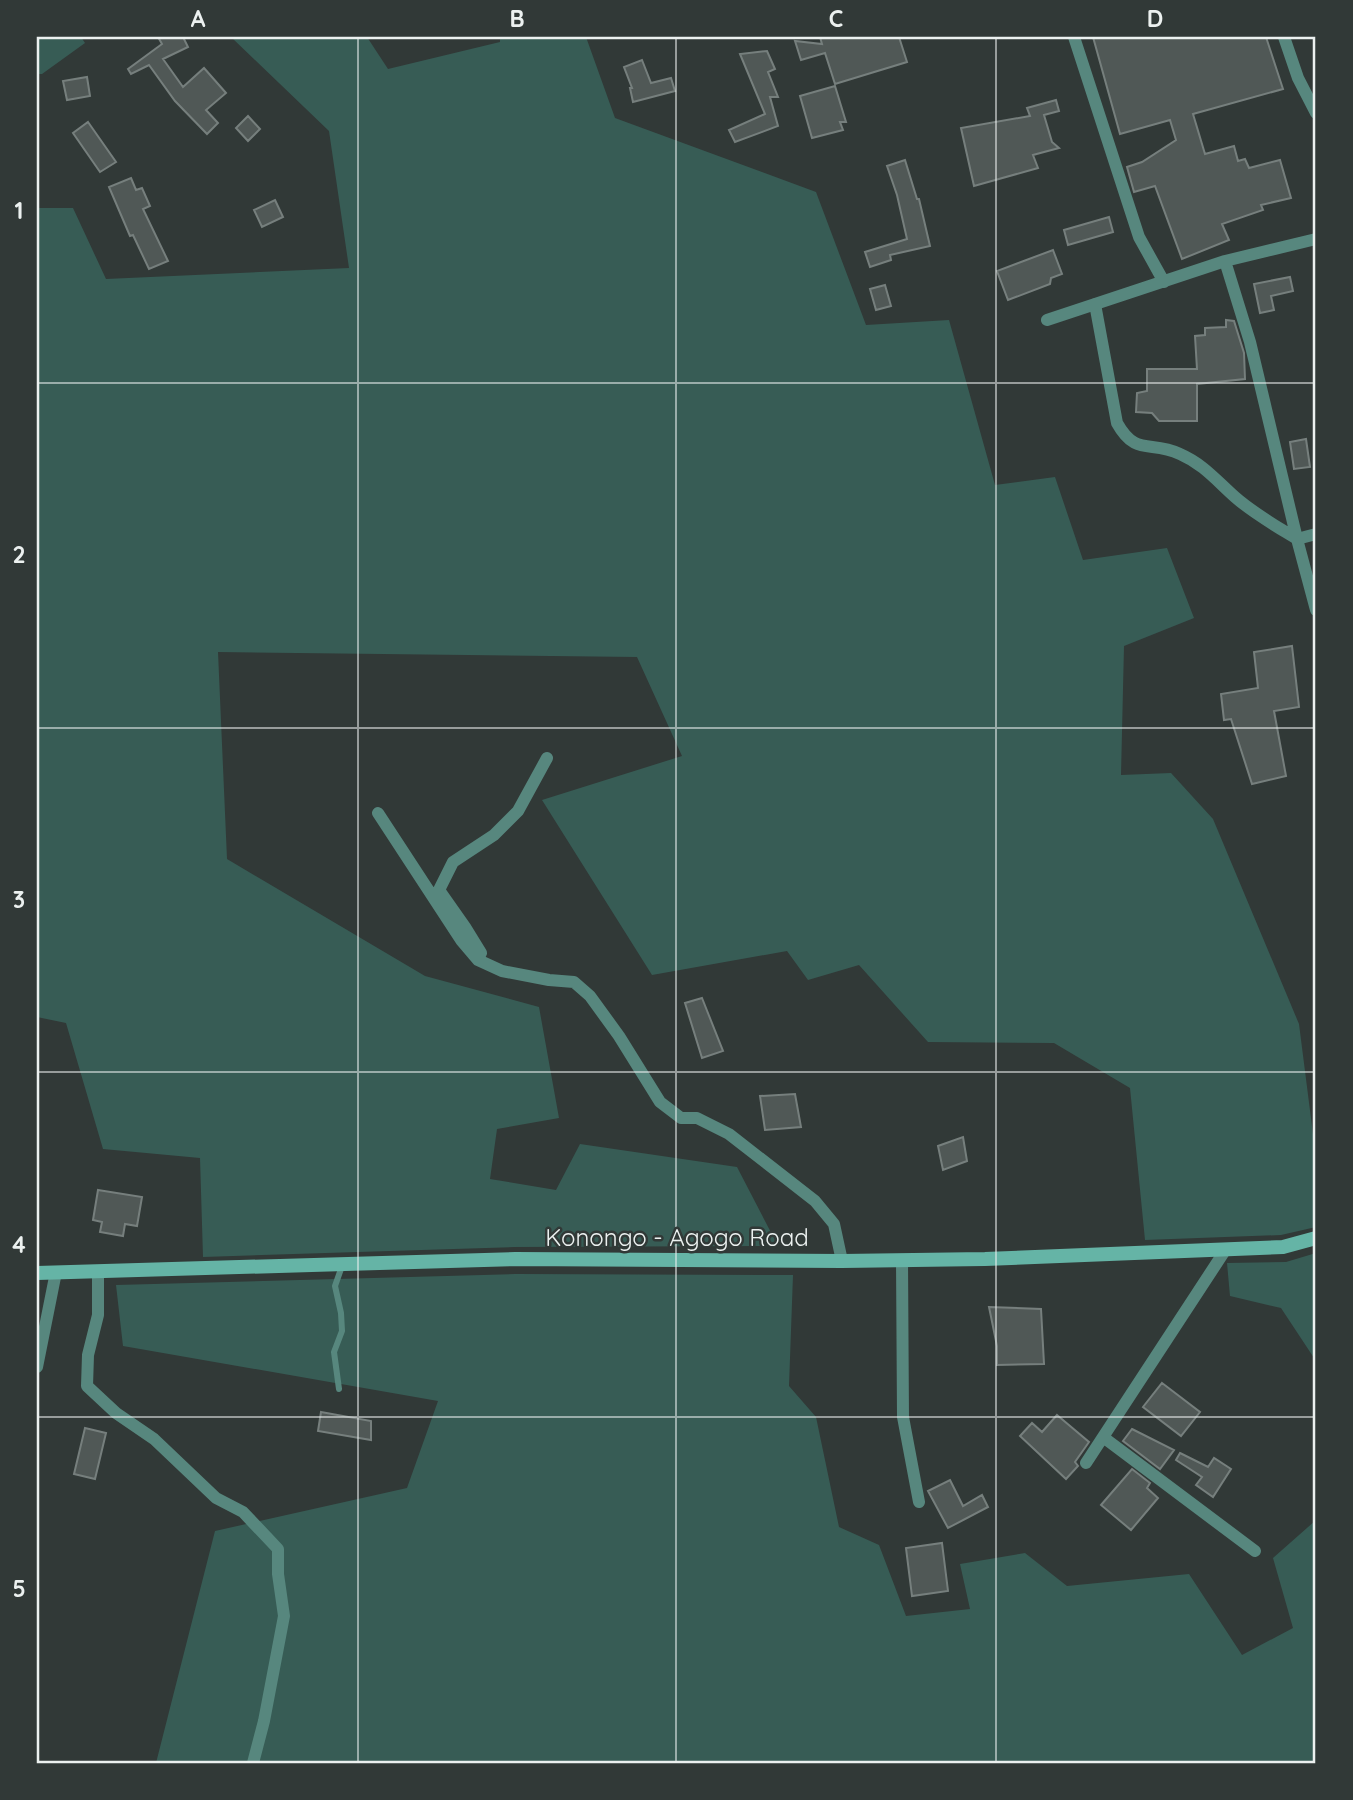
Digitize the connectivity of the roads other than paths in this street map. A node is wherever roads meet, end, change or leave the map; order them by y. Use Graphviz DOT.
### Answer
graph roads {
  1 [pos="1074,37"];
  2 [pos="1284,37"];
  3 [pos="1316,113"];
  4 [pos="1316,239"];
  5 [pos="1225,261"];
  6 [pos="1164,282"];
  7 [pos="1095,304"];
  8 [pos="1047,320"];
  9 [pos="1316,534"];
  10 [pos="1297,539"];
  11 [pos="1316,610"];
  12 [pos="547,758"];
  13 [pos="378,813"];
  14 [pos="481,953"];
  15 [pos="1316,1238"];
  16 [pos="1226,1249"];
  17 [pos="902,1260"];
  18 [pos="842,1261"];
  19 [pos="342,1264"];
  20 [pos="56,1272"];
  21 [pos="98,1272"];
  22 [pos="37,1273"];
  23 [pos="37,1367"];
  24 [pos="339,1390"];
  25 [pos="1103,1437"];
  26 [pos="1086,1463"];
  27 [pos="919,1502"];
  28 [pos="1255,1550"];
  29 [pos="253,1763"];
  1 -- 6 [label="street"];
  2 -- 3 [label="street"];
  4 -- 5 [label="street"];
  5 -- 6 [label="street"];
  5 -- 10 [label="street"];
  6 -- 7 [label="street"];
  7 -- 8 [label="street"];
  7 -- 10 [label="street"];
  9 -- 10 [label="street"];
  10 -- 11 [label="street"];
  12 -- 14 [label="street"];
  13 -- 18 [label="street"];
  15 -- 16 [label="main road, Konongo - Agogo Road"];
  16 -- 17 [label="main road, Konongo - Agogo Road"];
  16 -- 25 [label="street"];
  17 -- 18 [label="main road, Konongo - Agogo Road"];
  17 -- 27 [label="street"];
  18 -- 19 [label="main road, Konongo - Agogo Road"];
  19 -- 21 [label="main road, Konongo - Agogo Road"];
  19 -- 24 [label="lane"];
  20 -- 21 [label="main road, Konongo - Agogo Road"];
  20 -- 22 [label="main road, Konongo - Agogo Road"];
  20 -- 23 [label="street"];
  21 -- 29 [label="street"];
  25 -- 26 [label="street"];
  25 -- 28 [label="street"];
}
